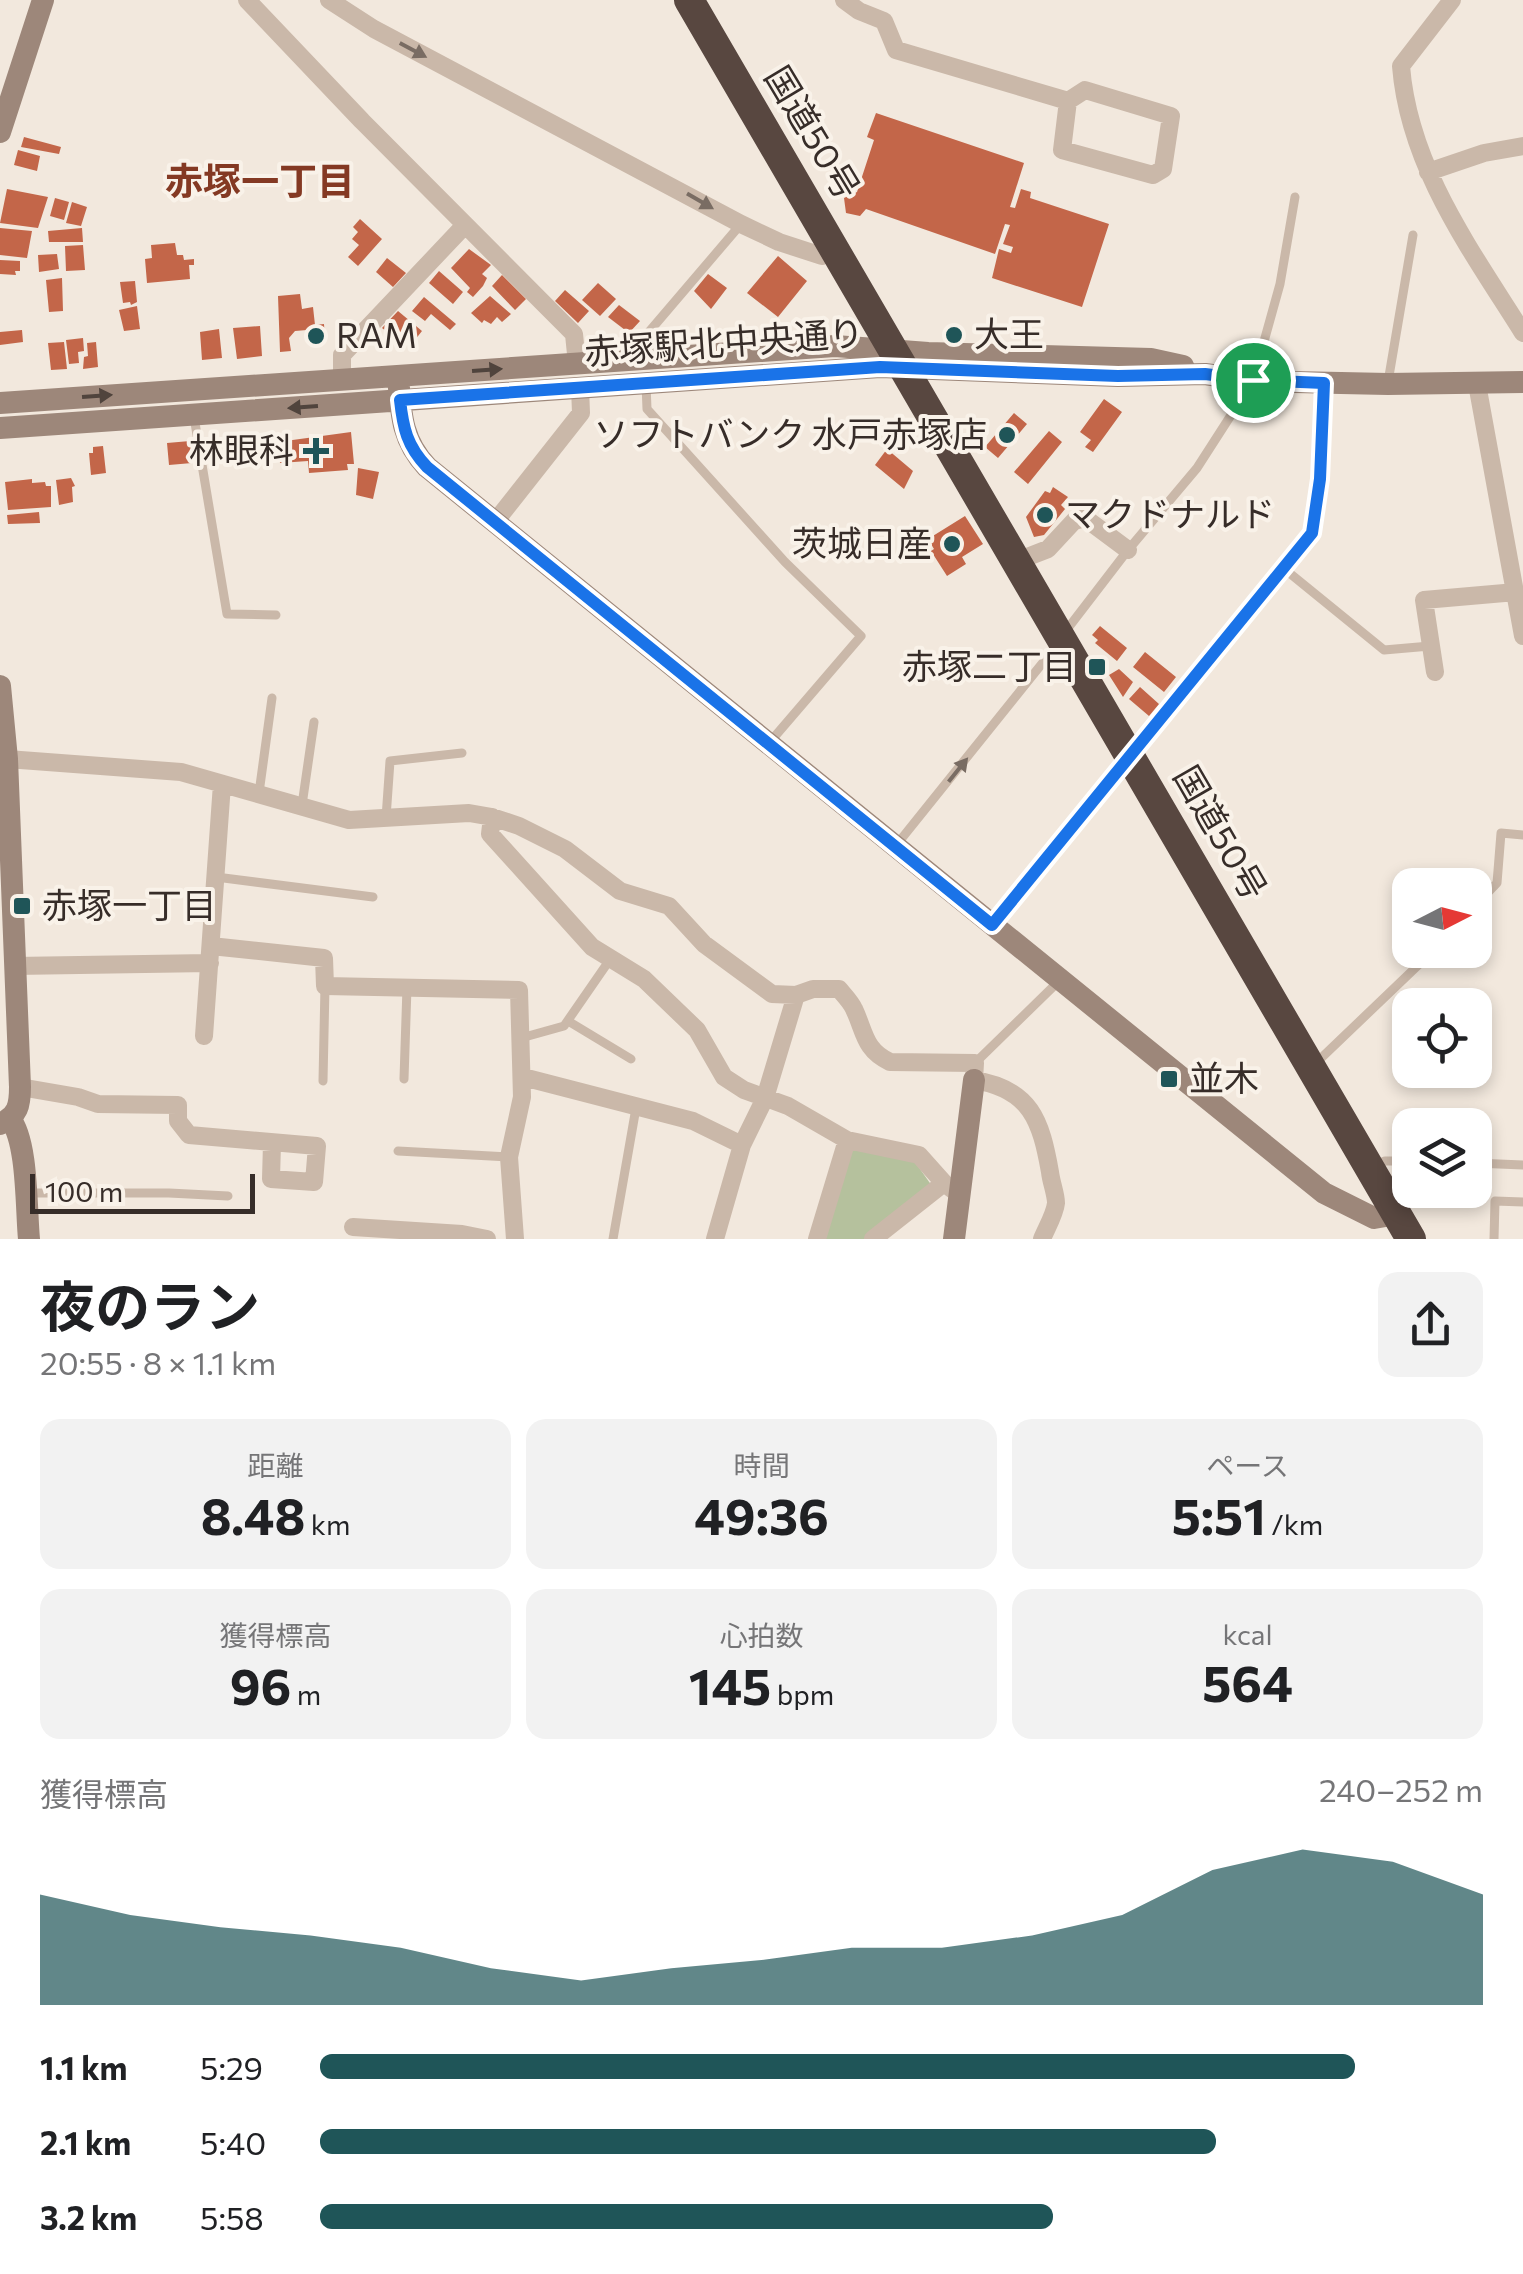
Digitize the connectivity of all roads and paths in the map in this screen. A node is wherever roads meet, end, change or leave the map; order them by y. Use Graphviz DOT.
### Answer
graph roads {
  1 [pos="43,0"];
  2 [pos="247,0"];
  3 [pos="329,0"];
  4 [pos="689,0"];
  5 [pos="844,0"];
  6 [pos="1452,0"];
  7 [pos="10,67"];
  8 [pos="1068,100"];
  9 [pos="0,132"];
  10 [pos="1523,146"];
  11 [pos="1428,172"];
  12 [pos="1295,197"];
  13 [pos="740,224"];
  14 [pos="465,225"];
  15 [pos="1413,236"];
  16 [pos="836,248"];
  17 [pos="1523,333"];
  18 [pos="899,359"];
  19 [pos="646,360"];
  20 [pos="577,364"];
  21 [pos="398,376"];
  22 [pos="342,380"];
  23 [pos="1253,380"];
  24 [pos="1523,382"];
  25 [pos="1324,383"];
  26 [pos="646,384"];
  27 [pos="1388,384"];
  28 [pos="1477,384"];
  29 [pos="580,388"];
  30 [pos="400,400"];
  31 [pos="0,403"];
  32 [pos="194,414"];
  33 [pos="0,428"];
  34 [pos="495,522"];
  35 [pos="1128,550"];
  36 [pos="1017,561"];
  37 [pos="1282,567"];
  38 [pos="1516,592"];
  39 [pos="276,615"];
  40 [pos="1523,636"];
  41 [pos="1062,638"];
  42 [pos="1431,646"];
  43 [pos="1435,672"];
  44 [pos="0,686"];
  45 [pos="272,698"];
  46 [pos="314,722"];
  47 [pos="770,742"];
  48 [pos="462,753"];
  49 [pos="1131,755"];
  50 [pos="7,759"];
  51 [pos="222,784"];
  52 [pos="260,793"];
  53 [pos="302,806"];
  54 [pos="492,817"];
  55 [pos="386,818"];
  56 [pos="1523,835"];
  57 [pos="896,846"];
  58 [pos="216,877"];
  59 [pos="1492,888"];
  60 [pos="373,897"];
  61 [pos="992,925"];
  62 [pos="211,954"];
  63 [pos="611,958"];
  64 [pos="14,966"];
  65 [pos="1415,968"];
  66 [pos="1061,979"];
  67 [pos="325,986"];
  68 [pos="407,987"];
  69 [pos="796,995"];
  70 [pos="568,1021"];
  71 [pos="204,1036"];
  72 [pos="521,1038"];
  73 [pos="631,1060"];
  74 [pos="1312,1066"];
  75 [pos="975,1072"];
  76 [pos="523,1077"];
  77 [pos="404,1078"];
  78 [pos="323,1081"];
  79 [pos="20,1087"];
  80 [pos="765,1098"];
  81 [pos="637,1105"];
  82 [pos="5,1122"];
  83 [pos="847,1140"];
  84 [pos="272,1143"];
  85 [pos="742,1144"];
  86 [pos="398,1152"];
  87 [pos="509,1157"];
  88 [pos="1392,1162"];
  89 [pos="1492,1163"];
  90 [pos="1523,1164"];
  91 [pos="1372,1171"];
  92 [pos="952,1189"];
  93 [pos="24,1193"];
  94 [pos="228,1196"];
  95 [pos="1523,1202"];
  96 [pos="1356,1212"];
  97 [pos="353,1227"];
  98 [pos="1397,1231"];
  99 [pos="29,1239"];
  100 [pos="486,1239"];
  101 [pos="515,1239"];
  102 [pos="613,1239"];
  103 [pos="715,1239"];
  104 [pos="817,1239"];
  105 [pos="873,1239"];
  106 [pos="954,1239"];
  107 [pos="1042,1239"];
  108 [pos="1494,1239"];
  1 -- 7 [label="street"];
  2 -- 14 [label="street"];
  3 -- 13 [label="street, one-way"];
  4 -- 16 [label="highway, 国道50号"];
  5 -- 8 [label="street"];
  6 -- 11 [label="street"];
  7 -- 9 [label="street"];
  8 -- 8 [label="street"];
  10 -- 11 [label="street"];
  11 -- 17 [label="street"];
  12 -- 23 [label="lane"];
  13 -- 16 [label="street"];
  13 -- 19 [label="lane"];
  14 -- 20 [label="street"];
  14 -- 22 [label="street"];
  15 -- 27 [label="lane"];
  16 -- 18 [label="highway, 国道50号"];
  18 -- 19 [label="street, 赤塚駅北中央通り"];
  18 -- 23 [label="street, 赤塚駅北中央通り"];
  18 -- 26 [label="street, 赤塚駅北中央通り"];
  18 -- 36 [label="highway, 国道50号"];
  19 -- 20 [label="street, 赤塚駅北中央通り"];
  19 -- 26 [label="street"];
  21 -- 20 [label="street, 赤塚駅北中央通り, one-way"];
  21 -- 22 [label="street, 赤塚駅北中央通り"];
  21 -- 30 [label="street"];
  31 -- 22 [label="street, 赤塚駅北中央通り, one-way"];
  23 -- 25 [label="street, 赤塚駅北中央通り"];
  23 -- 35 [label="lane"];
  24 -- 28 [label="street, 赤塚駅北中央通り"];
  25 -- 27 [label="street, 赤塚駅北中央通り"];
  25 -- 37 [label="lane"];
  26 -- 29 [label="street, 赤塚駅北中央通り"];
  26 -- 47 [label="lane"];
  27 -- 28 [label="street, 赤塚駅北中央通り"];
  28 -- 38 [label="street"];
  29 -- 30 [label="street, 赤塚駅北中央通り"];
  29 -- 34 [label="street"];
  30 -- 32 [label="street, 赤塚駅北中央通り, one-way"];
  30 -- 34 [label="street"];
  32 -- 33 [label="street, 赤塚駅北中央通り"];
  32 -- 39 [label="lane"];
  34 -- 47 [label="street"];
  35 -- 36 [label="street"];
  35 -- 41 [label="lane"];
  36 -- 41 [label="highway, 国道50号"];
  37 -- 42 [label="lane"];
  37 -- 49 [label="lane"];
  38 -- 40 [label="street"];
  38 -- 42 [label="street"];
  41 -- 49 [label="highway, 国道50号"];
  57 -- 41 [label="lane, one-way"];
  42 -- 43 [label="street"];
  44 -- 50 [label="street"];
  45 -- 52 [label="lane"];
  46 -- 53 [label="lane"];
  47 -- 57 [label="street"];
  48 -- 55 [label="lane"];
  49 -- 61 [label="lane"];
  49 -- 74 [label="highway, 国道50号"];
  50 -- 51 [label="street"];
  50 -- 64 [label="street"];
  51 -- 52 [label="street"];
  51 -- 58 [label="street"];
  52 -- 53 [label="street"];
  53 -- 55 [label="street"];
  54 -- 55 [label="street"];
  54 -- 63 [label="street"];
  54 -- 69 [label="street"];
  56 -- 59 [label="lane"];
  57 -- 61 [label="street"];
  58 -- 60 [label="lane"];
  58 -- 62 [label="street"];
  61 -- 66 [label="street"];
  62 -- 64 [label="street"];
  62 -- 67 [label="street"];
  62 -- 71 [label="street"];
  63 -- 70 [label="lane"];
  63 -- 80 [label="street"];
  64 -- 79 [label="street"];
  65 -- 74 [label="lane"];
  66 -- 75 [label="lane"];
  66 -- 96 [label="street"];
  67 -- 68 [label="street"];
  67 -- 78 [label="lane"];
  68 -- 72 [label="street"];
  68 -- 77 [label="lane"];
  69 -- 75 [label="street"];
  69 -- 80 [label="street"];
  70 -- 72 [label="lane"];
  70 -- 73 [label="lane"];
  72 -- 76 [label="street"];
  74 -- 91 [label="highway, 国道50号"];
  75 -- 92 [label="street"];
  75 -- 107 [label="street"];
  76 -- 81 [label="street"];
  76 -- 87 [label="street"];
  79 -- 82 [label="street"];
  79 -- 84 [label="street"];
  80 -- 83 [label="street"];
  80 -- 85 [label="street"];
  81 -- 85 [label="street"];
  81 -- 102 [label="lane"];
  82 -- 93 [label="street"];
  83 -- 92 [label="street"];
  83 -- 104 [label="street"];
  85 -- 103 [label="street"];
  86 -- 87 [label="lane"];
  87 -- 101 [label="street"];
  88 -- 91 [label="lane"];
  89 -- 90 [label="lane"];
  91 -- 96 [label="street"];
  91 -- 98 [label="highway, 国道50号"];
  92 -- 105 [label="street"];
  92 -- 106 [label="street"];
  93 -- 94 [label="lane"];
  93 -- 99 [label="street"];
  95 -- 108 [label="lane"];
  96 -- 98 [label="street"];
  97 -- 100 [label="street"];
}
